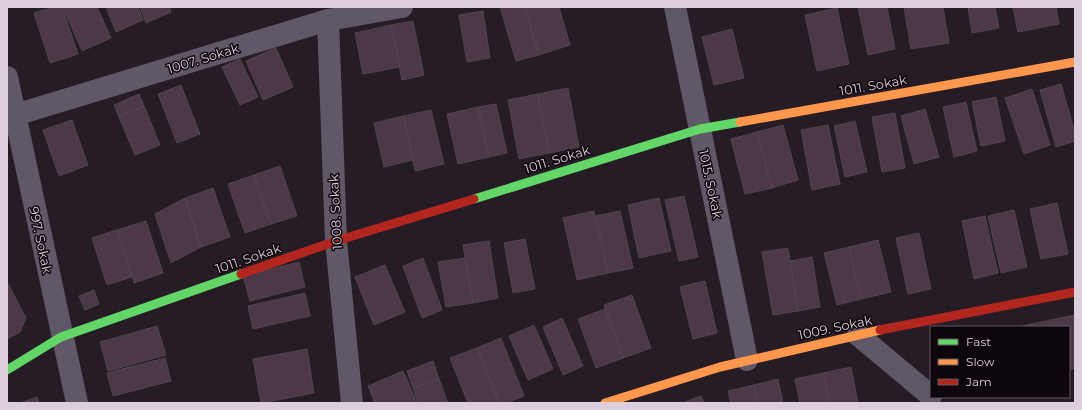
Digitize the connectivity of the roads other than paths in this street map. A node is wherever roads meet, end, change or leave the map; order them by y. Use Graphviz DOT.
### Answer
graph roads {
  1 [pos="402,7"];
  2 [pos="675,7"];
  3 [pos="328,20"];
  4 [pos="1075,62"];
  5 [pos="7,77"];
  6 [pos="11,117"];
  7 [pos="700,129"];
  8 [pos="336,241"];
  9 [pos="1075,292"];
  10 [pos="858,335"];
  11 [pos="61,338"];
  12 [pos="747,360"];
  13 [pos="7,370"];
  14 [pos="930,394"];
  15 [pos="76,403"];
  16 [pos="352,403"];
  17 [pos="605,403"];
  1 -- 3 [label="street, 1007. Sokak"];
  2 -- 7 [label="street, 1015. Sokak"];
  3 -- 6 [label="street, 1007. Sokak"];
  3 -- 8 [label="street, 1008. Sokak"];
  4 -- 7 [label="street, 1011. Sokak"];
  5 -- 6 [label="street, 997. Sokak"];
  6 -- 11 [label="street, 997. Sokak"];
  7 -- 8 [label="street, 1011. Sokak"];
  7 -- 12 [label="street, 1015. Sokak"];
  8 -- 11 [label="street, 1011. Sokak"];
  8 -- 16 [label="street, 1008. Sokak"];
  9 -- 10 [label="street, 1009. Sokak"];
  10 -- 12 [label="street, 1009. Sokak"];
  10 -- 14 [label="street"];
  11 -- 13 [label="street, 1011. Sokak"];
  11 -- 15 [label="street, 997. Sokak"];
  12 -- 17 [label="street, 1009. Sokak"];
}
